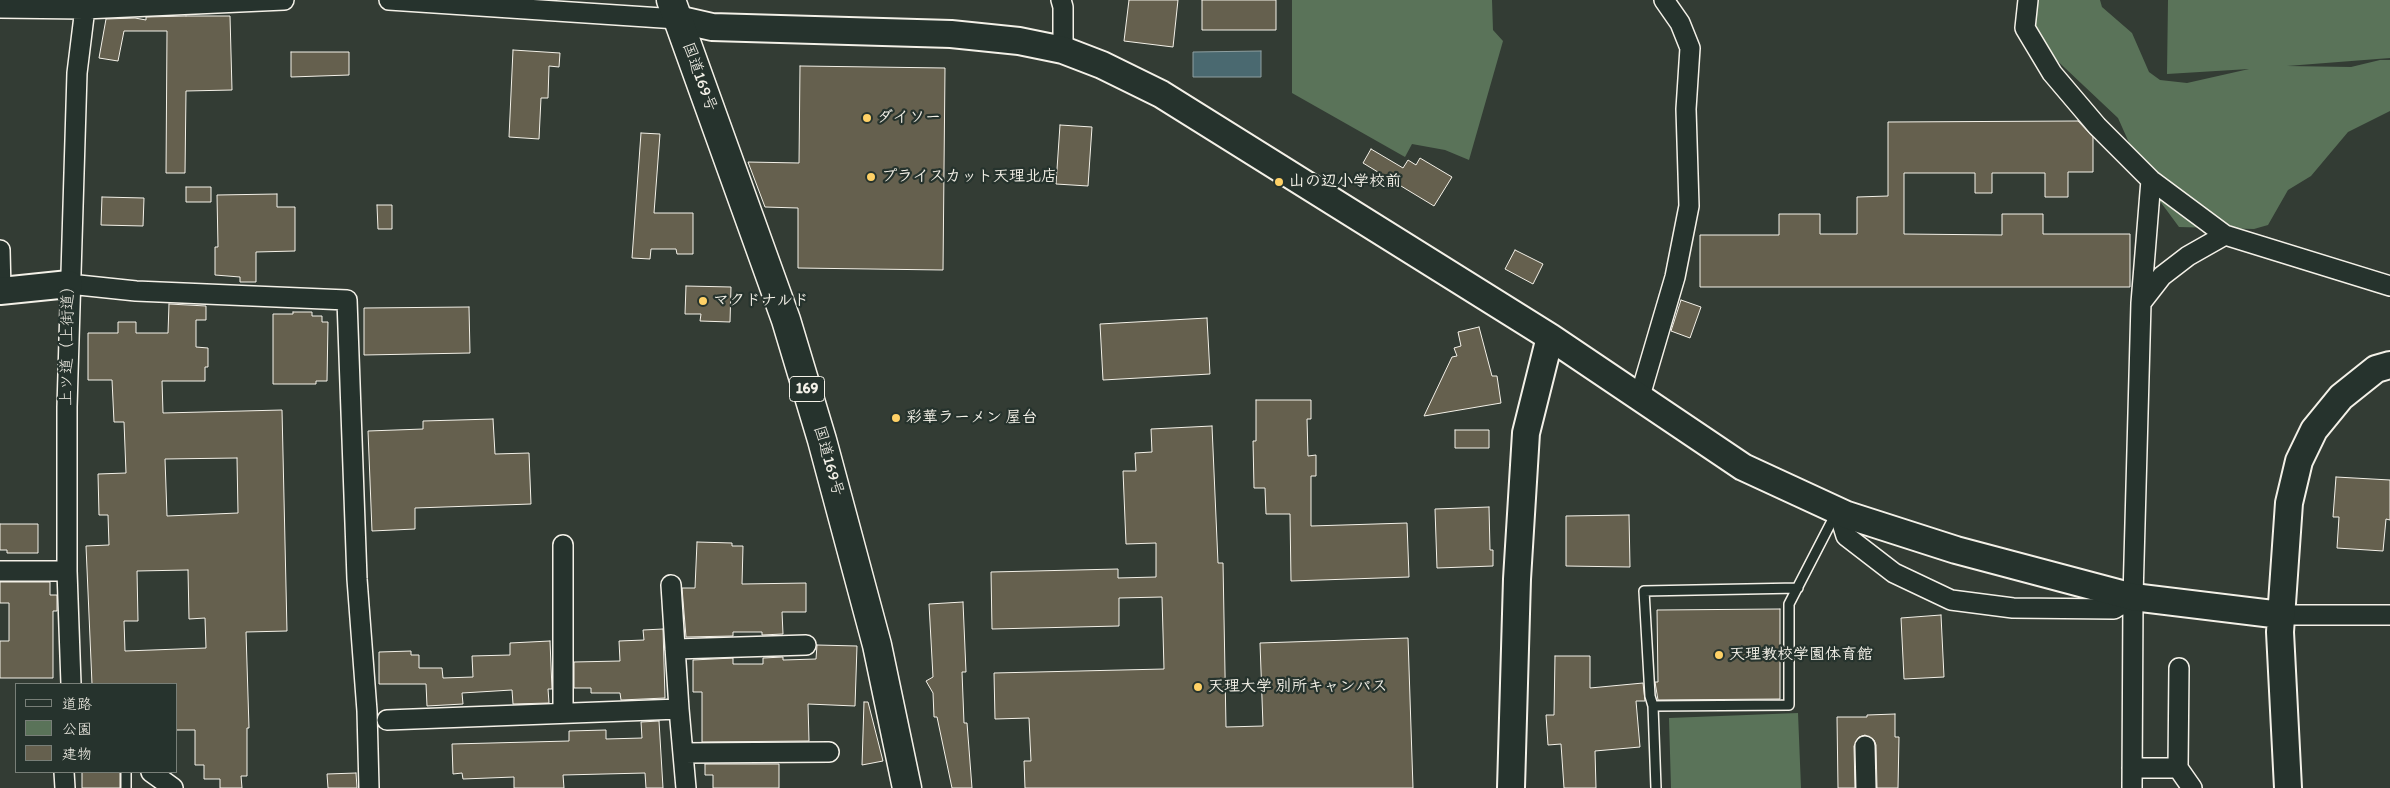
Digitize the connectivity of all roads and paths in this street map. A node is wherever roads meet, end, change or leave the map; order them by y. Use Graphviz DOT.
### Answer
graph roads {
  1 [pos="284,0"];
  2 [pos="388,0"];
  3 [pos="1061,0"];
  4 [pos="1664,0"];
  5 [pos="2028,0"];
  6 [pos="85,4"];
  7 [pos="0,8"];
  8 [pos="674,9"];
  9 [pos="1063,50"];
  10 [pos="2151,180"];
  11 [pos="2225,236"];
  12 [pos="0,250"];
  13 [pos="69,284"];
  14 [pos="2390,286"];
  15 [pos="1,290"];
  16 [pos="2141,303"];
  17 [pos="1550,337"];
  18 [pos="2390,365"];
  19 [pos="1640,396"];
  20 [pos="1838,510"];
  21 [pos="563,545"];
  22 [pos="0,571"];
  23 [pos="67,571"];
  24 [pos="671,586"];
  25 [pos="1798,588"];
  26 [pos="2133,598"];
  27 [pos="2390,615"];
  28 [pos="2280,623"];
  29 [pos="806,645"];
  30 [pos="675,649"];
  31 [pos="2179,668"];
  32 [pos="71,683"];
  33 [pos="1653,706"];
  34 [pos="679,709"];
  35 [pos="562,713"];
  36 [pos="387,720"];
  37 [pos="1865,746"];
  38 [pos="829,752"];
  39 [pos="683,754"];
  40 [pos="2132,768"];
  41 [pos="2178,768"];
  42 [pos="64,773"];
  43 [pos="126,773"];
  44 [pos="152,773"];
  45 [pos="65,788"];
  46 [pos="126,788"];
  47 [pos="173,788"];
  48 [pos="369,788"];
  49 [pos="686,788"];
  50 [pos="907,788"];
  51 [pos="1511,788"];
  52 [pos="1656,788"];
  53 [pos="1866,788"];
  54 [pos="2132,788"];
  55 [pos="2192,788"];
  56 [pos="2288,788"];
  1 -- 6 [label="street"];
  2 -- 8 [label="street"];
  3 -- 9 [label="street"];
  4 -- 19 [label="street"];
  5 -- 10 [label="street"];
  6 -- 7 [label="street"];
  6 -- 13 [label="street, 上ツ道（上街道）"];
  8 -- 9 [label="street"];
  8 -- 50 [label="highway, 国道169号 / 169"];
  9 -- 17 [label="street"];
  10 -- 11 [label="street"];
  10 -- 16 [label="street"];
  11 -- 14 [label="street"];
  11 -- 16 [label="street"];
  12 -- 15 [label="street"];
  13 -- 15 [label="street"];
  13 -- 23 [label="street, 上ツ道（上街道）"];
  13 -- 48 [label="street"];
  16 -- 26 [label="street"];
  17 -- 19 [label="street"];
  17 -- 51 [label="street"];
  18 -- 28 [label="street"];
  19 -- 20 [label="street"];
  20 -- 25 [label="lane"];
  20 -- 26 [label="street"];
  20 -- 26 [label="street"];
  21 -- 35 [label="street"];
  22 -- 23 [label="street"];
  23 -- 32 [label="street, 上ツ道（上街道）"];
  24 -- 30 [label="street"];
  25 -- 33 [label="lane"];
  25 -- 33 [label="lane"];
  26 -- 28 [label="street"];
  26 -- 40 [label="street"];
  27 -- 28 [label="street"];
  28 -- 56 [label="street"];
  29 -- 30 [label="street"];
  30 -- 34 [label="street"];
  31 -- 41 [label="street"];
  33 -- 52 [label="lane"];
  34 -- 35 [label="street"];
  34 -- 39 [label="street"];
  35 -- 36 [label="street"];
  37 -- 53 [label="street"];
  38 -- 39 [label="street"];
  39 -- 49 [label="street"];
  40 -- 41 [label="street"];
  40 -- 54 [label="street"];
  41 -- 55 [label="street"];
  42 -- 45 [label="street"];
  43 -- 46 [label="lane"];
  44 -- 47 [label="street"];
}
